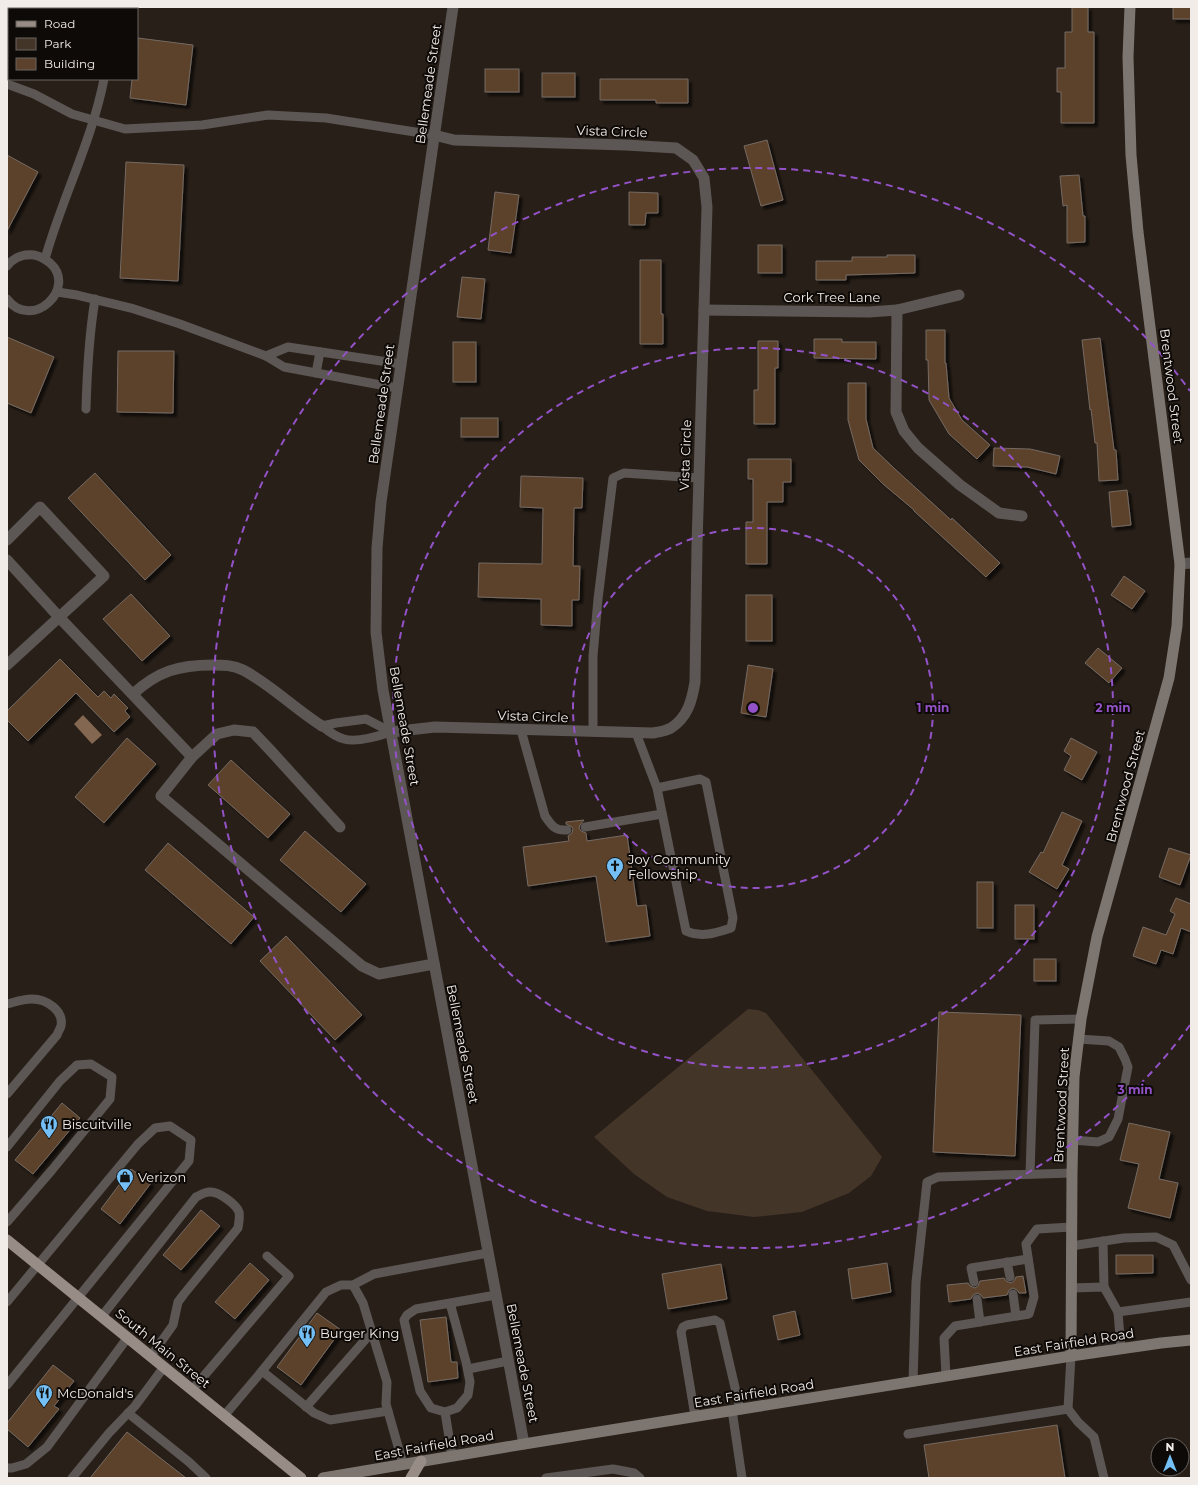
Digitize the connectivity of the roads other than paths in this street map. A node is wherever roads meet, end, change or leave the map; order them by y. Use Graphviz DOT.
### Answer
graph roads {
  1 [pos="453,7"];
  2 [pos="1130,7"];
  3 [pos="104,80"];
  4 [pos="7,84"];
  5 [pos="94,120"];
  6 [pos="434,135"];
  7 [pos="45,259"];
  8 [pos="7,266"];
  9 [pos="56,292"];
  10 [pos="959,295"];
  11 [pos="95,299"];
  12 [pos="8,302"];
  13 [pos="704,310"];
  14 [pos="897,310"];
  15 [pos="320,352"];
  16 [pos="266,356"];
  17 [pos="401,364"];
  18 [pos="316,373"];
  19 [pos="397,388"];
  20 [pos="86,409"];
  21 [pos="699,478"];
  22 [pos="1022,516"];
  23 [pos="7,540"];
  24 [pos="7,560"];
  25 [pos="1186,563"];
  26 [pos="58,617"];
  27 [pos="7,665"];
  28 [pos="132,694"];
  29 [pos="322,726"];
  30 [pos="521,730"];
  31 [pos="391,732"];
  32 [pos="593,732"];
  33 [pos="636,733"];
  34 [pos="192,757"];
  35 [pos="657,788"];
  36 [pos="662,814"];
  37 [pos="340,827"];
  38 [pos="585,827"];
  39 [pos="567,830"];
  40 [pos="434,964"];
  41 [pos="7,1004"];
  42 [pos="1081,1019"];
  43 [pos="1078,1039"];
  44 [pos="7,1094"];
  45 [pos="1072,1140"];
  46 [pos="7,1147"];
  47 [pos="1030,1174"];
  48 [pos="1072,1174"];
  49 [pos="7,1222"];
  50 [pos="1072,1227"];
  51 [pos="7,1240"];
  52 [pos="1103,1241"];
  53 [pos="1072,1246"];
  54 [pos="488,1253"];
  55 [pos="268,1256"];
  56 [pos="1028,1259"];
  57 [pos="1007,1262"];
  58 [pos="39,1265"];
  59 [pos="1010,1277"];
  60 [pos="1191,1280"];
  61 [pos="974,1282"];
  62 [pos="353,1285"];
  63 [pos="1104,1287"];
  64 [pos="1072,1288"];
  65 [pos="1013,1294"];
  66 [pos="496,1295"];
  67 [pos="79,1298"];
  68 [pos="976,1299"];
  69 [pos="7,1302"];
  70 [pos="1191,1302"];
  71 [pos="450,1303"];
  72 [pos="1118,1312"];
  73 [pos="102,1316"];
  74 [pos="1016,1316"];
  75 [pos="980,1322"];
  76 [pos="372,1332"];
  77 [pos="128,1337"];
  78 [pos="1191,1340"];
  79 [pos="1121,1349"];
  80 [pos="151,1356"];
  81 [pos="1071,1356"];
  82 [pos="508,1361"];
  83 [pos="164,1367"];
  84 [pos="468,1369"];
  85 [pos="262,1371"];
  86 [pos="946,1376"];
  87 [pos="912,1382"];
  88 [pos="7,1385"];
  89 [pos="192,1390"];
  90 [pos="306,1407"];
  91 [pos="1068,1409"];
  92 [pos="736,1410"];
  93 [pos="388,1411"];
  94 [pos="445,1412"];
  95 [pos="128,1413"];
  96 [pos="224,1416"];
  97 [pos="695,1416"];
  98 [pos="908,1434"];
  99 [pos="524,1444"];
  100 [pos="452,1456"];
  101 [pos="421,1461"];
  102 [pos="403,1464"];
  103 [pos="7,1468"];
  104 [pos="72,1478"];
  105 [pos="206,1478"];
  106 [pos="301,1478"];
  107 [pos="323,1478"];
  108 [pos="411,1478"];
  109 [pos="546,1478"];
  110 [pos="640,1478"];
  111 [pos="742,1478"];
  112 [pos="1104,1478"];
  1 -- 6 [label="street, Bellemeade Street"];
  2 -- 25 [label="main road, Brentwood Street"];
  3 -- 5 [label="lane"];
  4 -- 5 [label="lane"];
  5 -- 6 [label="lane"];
  5 -- 7 [label="lane"];
  6 -- 13 [label="street, Vista Circle"];
  6 -- 17 [label="street, Bellemeade Street"];
  7 -- 8 [label="lane"];
  7 -- 9 [label="lane"];
  9 -- 11 [label="lane"];
  9 -- 12 [label="lane"];
  10 -- 14 [label="street, Cork Tree Lane"];
  11 -- 16 [label="lane"];
  11 -- 20 [label="lane"];
  13 -- 14 [label="street, Cork Tree Lane"];
  13 -- 21 [label="street, Vista Circle"];
  14 -- 22 [label="street"];
  15 -- 16 [label="lane"];
  15 -- 17 [label="lane"];
  15 -- 18 [label="lane"];
  16 -- 18 [label="lane"];
  17 -- 19 [label="street, Bellemeade Street"];
  18 -- 19 [label="lane"];
  19 -- 31 [label="street, Bellemeade Street"];
  21 -- 32 [label="lane"];
  21 -- 33 [label="street, Vista Circle"];
  23 -- 26 [label="street"];
  24 -- 26 [label="street"];
  25 -- 42 [label="main road, Brentwood Street"];
  26 -- 27 [label="street"];
  26 -- 28 [label="street"];
  28 -- 29 [label="street"];
  28 -- 34 [label="street"];
  29 -- 31 [label="lane"];
  29 -- 31 [label="lane"];
  30 -- 31 [label="street, Vista Circle"];
  30 -- 32 [label="street, Vista Circle"];
  30 -- 39 [label="lane"];
  31 -- 40 [label="street, Bellemeade Street"];
  32 -- 33 [label="street, Vista Circle"];
  33 -- 35 [label="lane"];
  34 -- 37 [label="street"];
  34 -- 40 [label="street"];
  35 -- 36 [label="lane"];
  35 -- 36 [label="lane"];
  36 -- 38 [label="lane"];
  40 -- 54 [label="street, Bellemeade Street"];
  41 -- 44 [label="lane"];
  42 -- 43 [label="main road, Brentwood Street"];
  42 -- 47 [label="lane"];
  43 -- 45 [label="main road, Brentwood Street"];
  43 -- 45 [label="lane"];
  45 -- 48 [label="main road, Brentwood Street"];
  46 -- 49 [label="lane"];
  47 -- 48 [label="lane"];
  47 -- 87 [label="lane"];
  48 -- 50 [label="main road, Brentwood Street"];
  50 -- 53 [label="main road, Brentwood Street"];
  50 -- 56 [label="lane"];
  51 -- 58 [label="main road, South Main Street"];
  52 -- 53 [label="lane"];
  52 -- 60 [label="lane"];
  52 -- 63 [label="lane"];
  53 -- 64 [label="main road, Brentwood Street"];
  54 -- 62 [label="lane"];
  54 -- 66 [label="street, Bellemeade Street"];
  55 -- 89 [label="lane"];
  56 -- 57 [label="lane"];
  56 -- 74 [label="lane"];
  57 -- 59 [label="lane"];
  57 -- 61 [label="lane"];
  58 -- 67 [label="main road, South Main Street"];
  58 -- 67 [label="lane"];
  58 -- 69 [label="lane"];
  62 -- 76 [label="lane"];
  62 -- 85 [label="lane"];
  63 -- 64 [label="lane"];
  63 -- 72 [label="lane"];
  64 -- 81 [label="main road, Brentwood Street"];
  65 -- 74 [label="lane"];
  66 -- 71 [label="lane"];
  66 -- 82 [label="street, Bellemeade Street"];
  67 -- 73 [label="main road, South Main Street"];
  67 -- 88 [label="lane"];
  68 -- 75 [label="lane"];
  70 -- 72 [label="lane"];
  71 -- 84 [label="lane"];
  71 -- 94 [label="lane"];
  72 -- 79 [label="lane"];
  73 -- 77 [label="main road, South Main Street"];
  73 -- 80 [label="lane"];
  74 -- 75 [label="lane"];
  75 -- 86 [label="lane"];
  76 -- 90 [label="lane"];
  76 -- 93 [label="lane"];
  77 -- 80 [label="main road, South Main Street"];
  77 -- 103 [label="lane"];
  78 -- 79 [label="main road, East Fairfield Road"];
  79 -- 81 [label="main road, East Fairfield Road"];
  80 -- 83 [label="main road, South Main Street"];
  81 -- 86 [label="main road, East Fairfield Road"];
  81 -- 91 [label="lane"];
  82 -- 84 [label="lane"];
  82 -- 99 [label="street, Bellemeade Street"];
  83 -- 89 [label="main road, South Main Street"];
  83 -- 95 [label="lane"];
  84 -- 94 [label="lane"];
  85 -- 90 [label="lane"];
  85 -- 96 [label="lane"];
  86 -- 87 [label="main road, East Fairfield Road"];
  87 -- 92 [label="main road, East Fairfield Road"];
  89 -- 96 [label="main road, South Main Street"];
  90 -- 93 [label="lane"];
  91 -- 98 [label="lane"];
  91 -- 112 [label="lane"];
  92 -- 97 [label="main road, East Fairfield Road"];
  92 -- 97 [label="lane"];
  92 -- 111 [label="lane"];
  93 -- 102 [label="lane"];
  94 -- 100 [label="lane"];
  95 -- 104 [label="lane"];
  95 -- 105 [label="lane"];
  96 -- 106 [label="main road, South Main Street"];
  97 -- 99 [label="main road, East Fairfield Road"];
  99 -- 100 [label="main road, East Fairfield Road"];
  100 -- 101 [label="main road, East Fairfield Road"];
  101 -- 102 [label="main road, East Fairfield Road"];
  101 -- 108 [label="main road"];
  102 -- 107 [label="main road, East Fairfield Road"];
  109 -- 110 [label="lane"];
}
